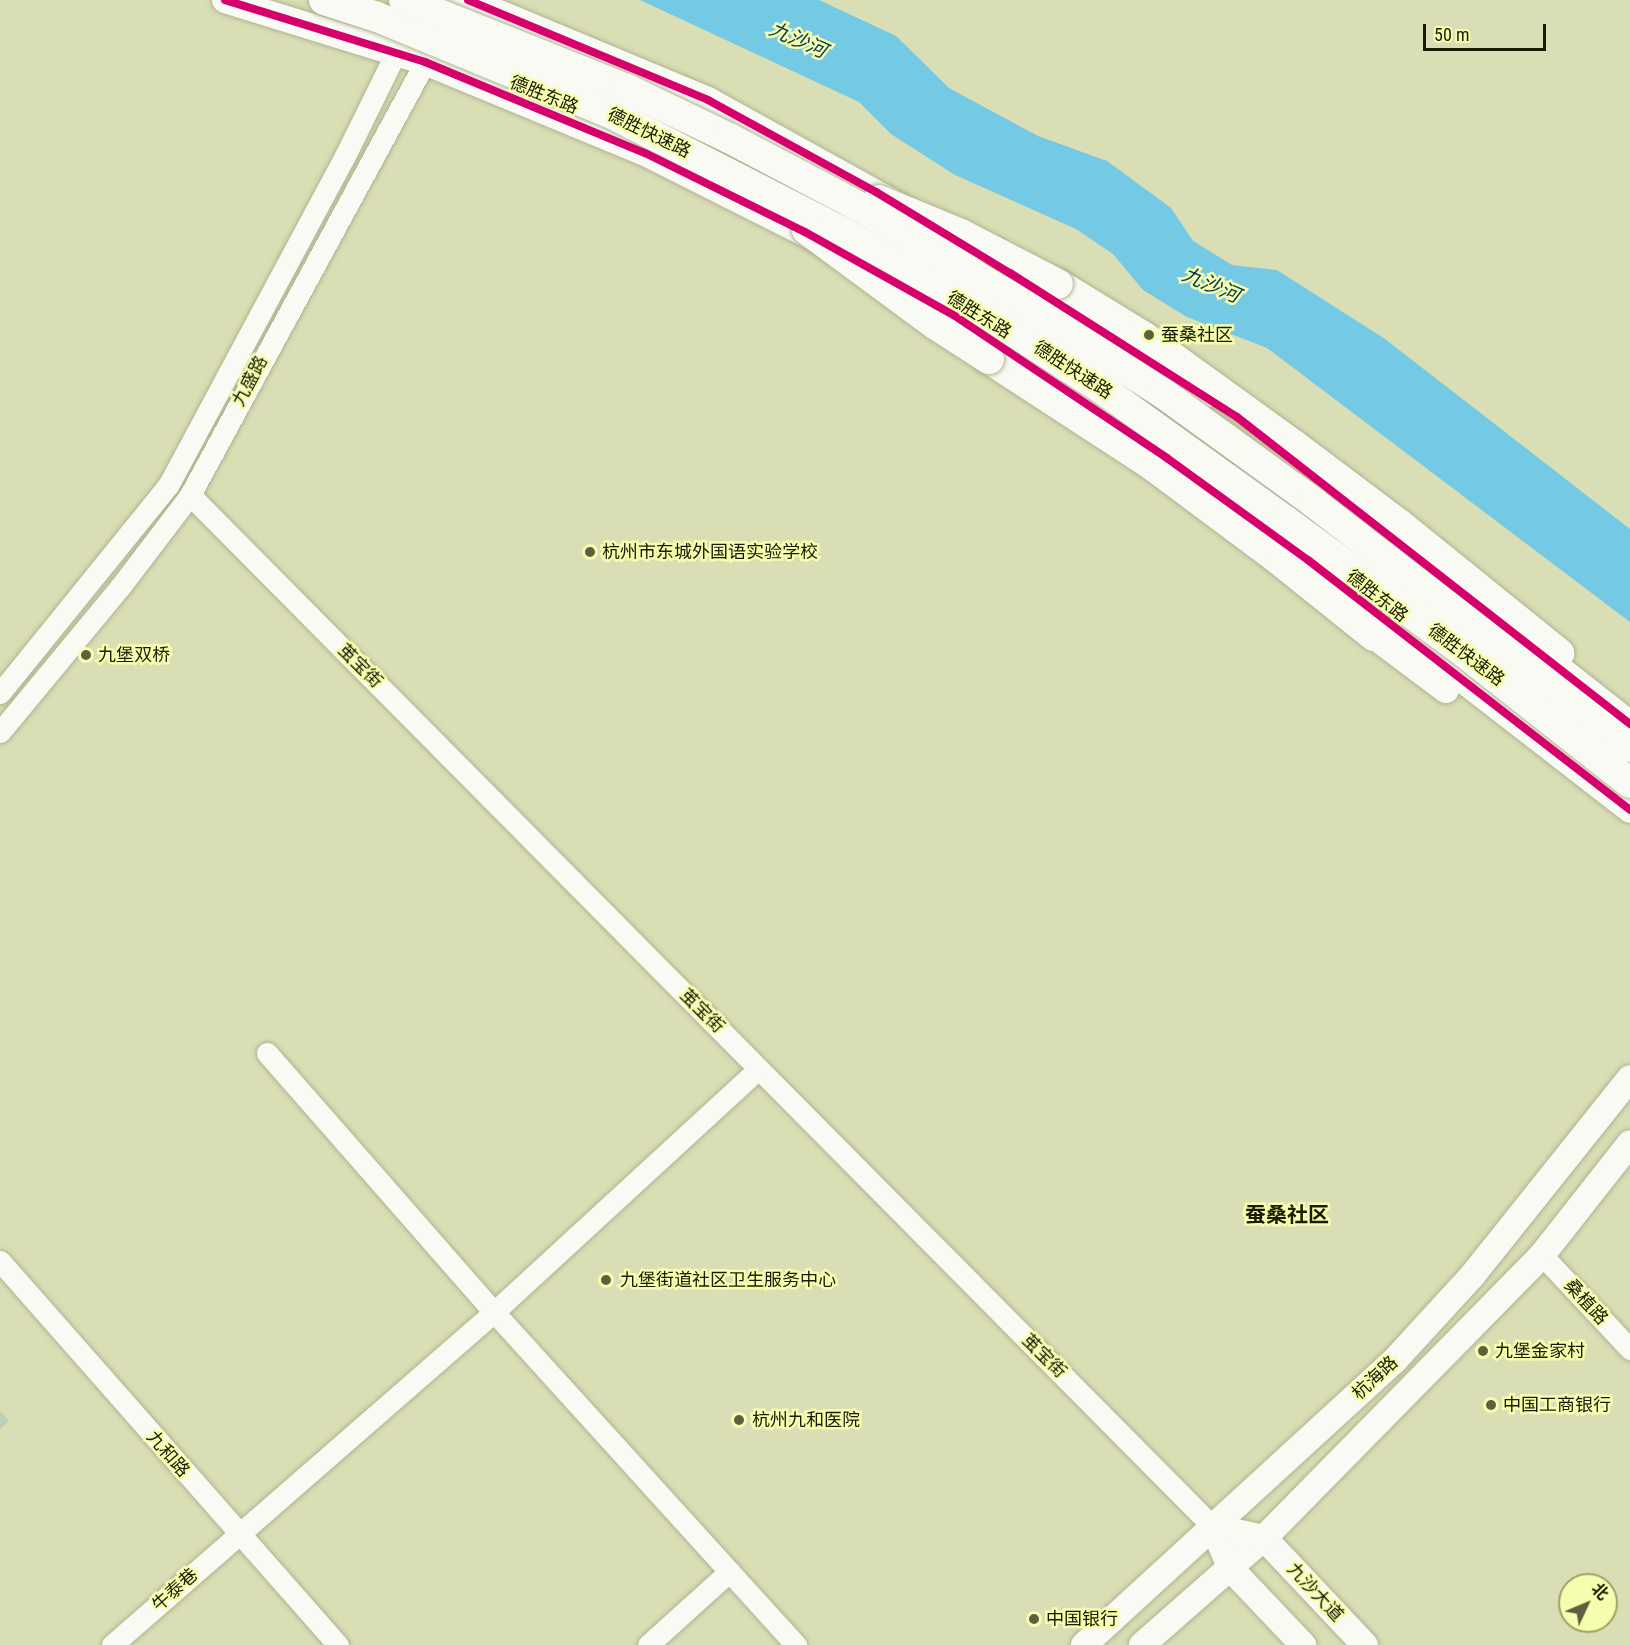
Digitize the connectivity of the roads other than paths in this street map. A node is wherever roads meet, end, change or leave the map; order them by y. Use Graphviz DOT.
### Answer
graph roads {
  1 [pos="225,0"];
  2 [pos="324,0"];
  3 [pos="404,0"];
  4 [pos="421,0"];
  5 [pos="454,0"];
  6 [pos="468,0"];
  7 [pos="395,53"];
  8 [pos="425,62"];
  9 [pos="729,138"];
  10 [pos="732,175"];
  11 [pos="190,495"];
  12 [pos="1374,636"];
  13 [pos="1559,653"];
  14 [pos="0,693"];
  15 [pos="1630,718"];
  16 [pos="1630,724"];
  17 [pos="0,732"];
  18 [pos="1630,747"];
  19 [pos="1630,783"];
  20 [pos="1630,810"];
  21 [pos="1630,830"];
  22 [pos="267,1053"];
  23 [pos="758,1069"];
  24 [pos="1630,1078"];
  25 [pos="1630,1143"];
  26 [pos="1542,1255"];
  27 [pos="0,1261"];
  28 [pos="494,1312"];
  29 [pos="1630,1349"];
  30 [pos="1213,1527"];
  31 [pos="238,1534"];
  32 [pos="1264,1538"];
  33 [pos="1231,1569"];
  34 [pos="730,1571"];
  35 [pos="112,1645"];
  36 [pos="338,1645"];
  37 [pos="648,1645"];
  38 [pos="796,1645"];
  39 [pos="1084,1645"];
  40 [pos="1142,1645"];
  41 [pos="1303,1645"];
  42 [pos="1365,1645"];
  1 -- 7 [label="main road, 德胜东路"];
  2 -- 10 [label="highway, 德胜快速路, bridge"];
  3 -- 9 [label="highway, 德胜快速路, bridge"];
  4 -- 7 [label="street, 九盛路"];
  5 -- 8 [label="street, 九盛路"];
  6 -- 16 [label="main road"];
  7 -- 8 [label="main road, 德胜东路"];
  7 -- 14 [label="street, 九盛路"];
  8 -- 11 [label="street, 九盛路"];
  8 -- 20 [label="main road, 德胜东路"];
  9 -- 13 [label="highway, bridge"];
  9 -- 18 [label="highway, 德胜快速路, bridge"];
  10 -- 12 [label="highway, bridge"];
  10 -- 19 [label="highway, 德胜快速路, bridge"];
  11 -- 17 [label="street, 九盛路"];
  11 -- 23 [label="street, 茧宝街"];
  12 -- 21 [label="main road"];
  13 -- 15 [label="main road"];
  22 -- 28 [label="street"];
  23 -- 28 [label="street, 牛泰巷"];
  23 -- 30 [label="street, 茧宝街"];
  24 -- 30 [label="main road, 杭海路"];
  25 -- 26 [label="main road, 杭海路"];
  26 -- 29 [label="street, 桑植路"];
  26 -- 32 [label="main road, 杭海路"];
  27 -- 31 [label="street, 九和路"];
  28 -- 31 [label="street, 牛泰巷"];
  28 -- 34 [label="street"];
  30 -- 32 [label="main road"];
  30 -- 33 [label="main road"];
  30 -- 39 [label="main road, 杭海路"];
  31 -- 35 [label="street, 牛泰巷"];
  31 -- 36 [label="street, 九和路"];
  32 -- 33 [label="main road, 杭海路"];
  32 -- 42 [label="main road, 九沙大道"];
  33 -- 40 [label="main road, 杭海路"];
  33 -- 41 [label="main road"];
  34 -- 37 [label="street"];
  34 -- 38 [label="street"];
}
